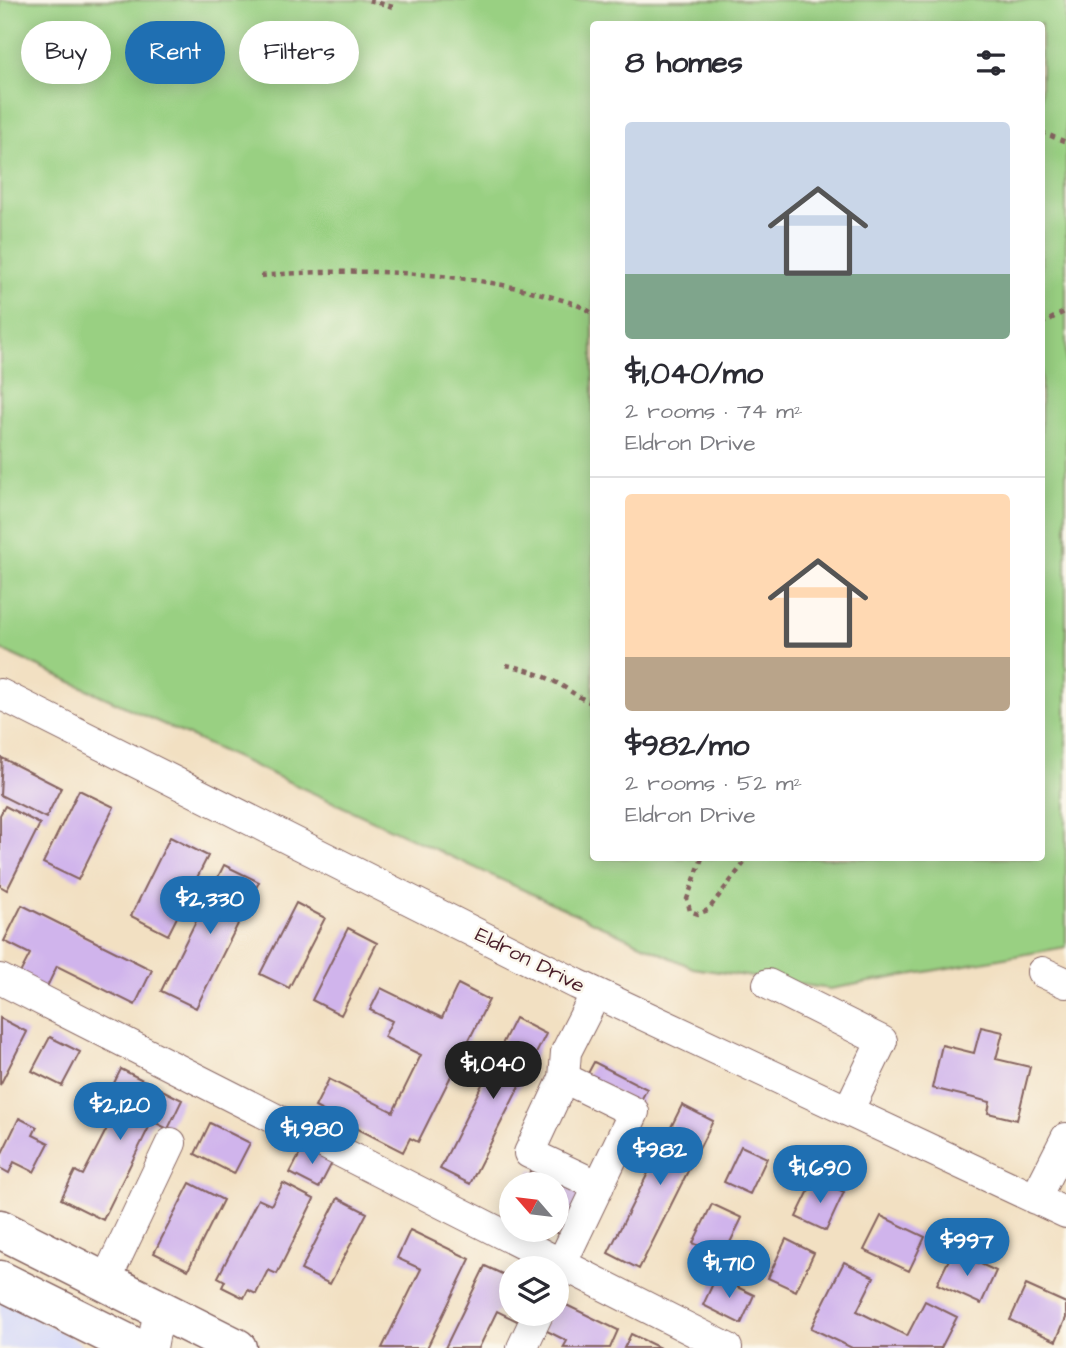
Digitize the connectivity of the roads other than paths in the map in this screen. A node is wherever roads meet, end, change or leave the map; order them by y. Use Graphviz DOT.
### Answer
graph roads {
  1 [pos="0,694"];
  2 [pos="0,979"];
  3 [pos="768,984"];
  4 [pos="596,993"];
  5 [pos="564,1078"];
  6 [pos="848,1111"];
  7 [pos="1066,1138"];
  8 [pos="171,1143"];
  9 [pos="599,1186"];
  10 [pos="1035,1199"];
  11 [pos="1066,1213"];
  12 [pos="0,1229"];
  13 [pos="532,1256"];
  14 [pos="566,1256"];
  15 [pos="569,1275"];
  16 [pos="0,1279"];
  17 [pos="105,1282"];
  18 [pos="159,1309"];
  19 [pos="532,1326"];
  20 [pos="134,1347"];
  21 [pos="237,1348"];
  22 [pos="522,1348"];
  23 [pos="727,1348"];
  1 -- 4 [label="street, Eldron Drive"];
  2 -- 13 [label="street"];
  3 -- 6 [label="street"];
  4 -- 5 [label="street"];
  4 -- 6 [label="street, Eldron Drive"];
  5 -- 9 [label="street"];
  5 -- 9 [label="street"];
  6 -- 10 [label="street, Eldron Drive"];
  7 -- 10 [label="street"];
  8 -- 17 [label="street"];
  9 -- 14 [label="street"];
  10 -- 11 [label="street, Eldron Drive"];
  12 -- 17 [label="main road"];
  15 -- 23 [label="street"];
  16 -- 20 [label="main road"];
  17 -- 18 [label="main road"];
  18 -- 20 [label="street"];
  18 -- 21 [label="main road"];
  19 -- 22 [label="street"];
}
